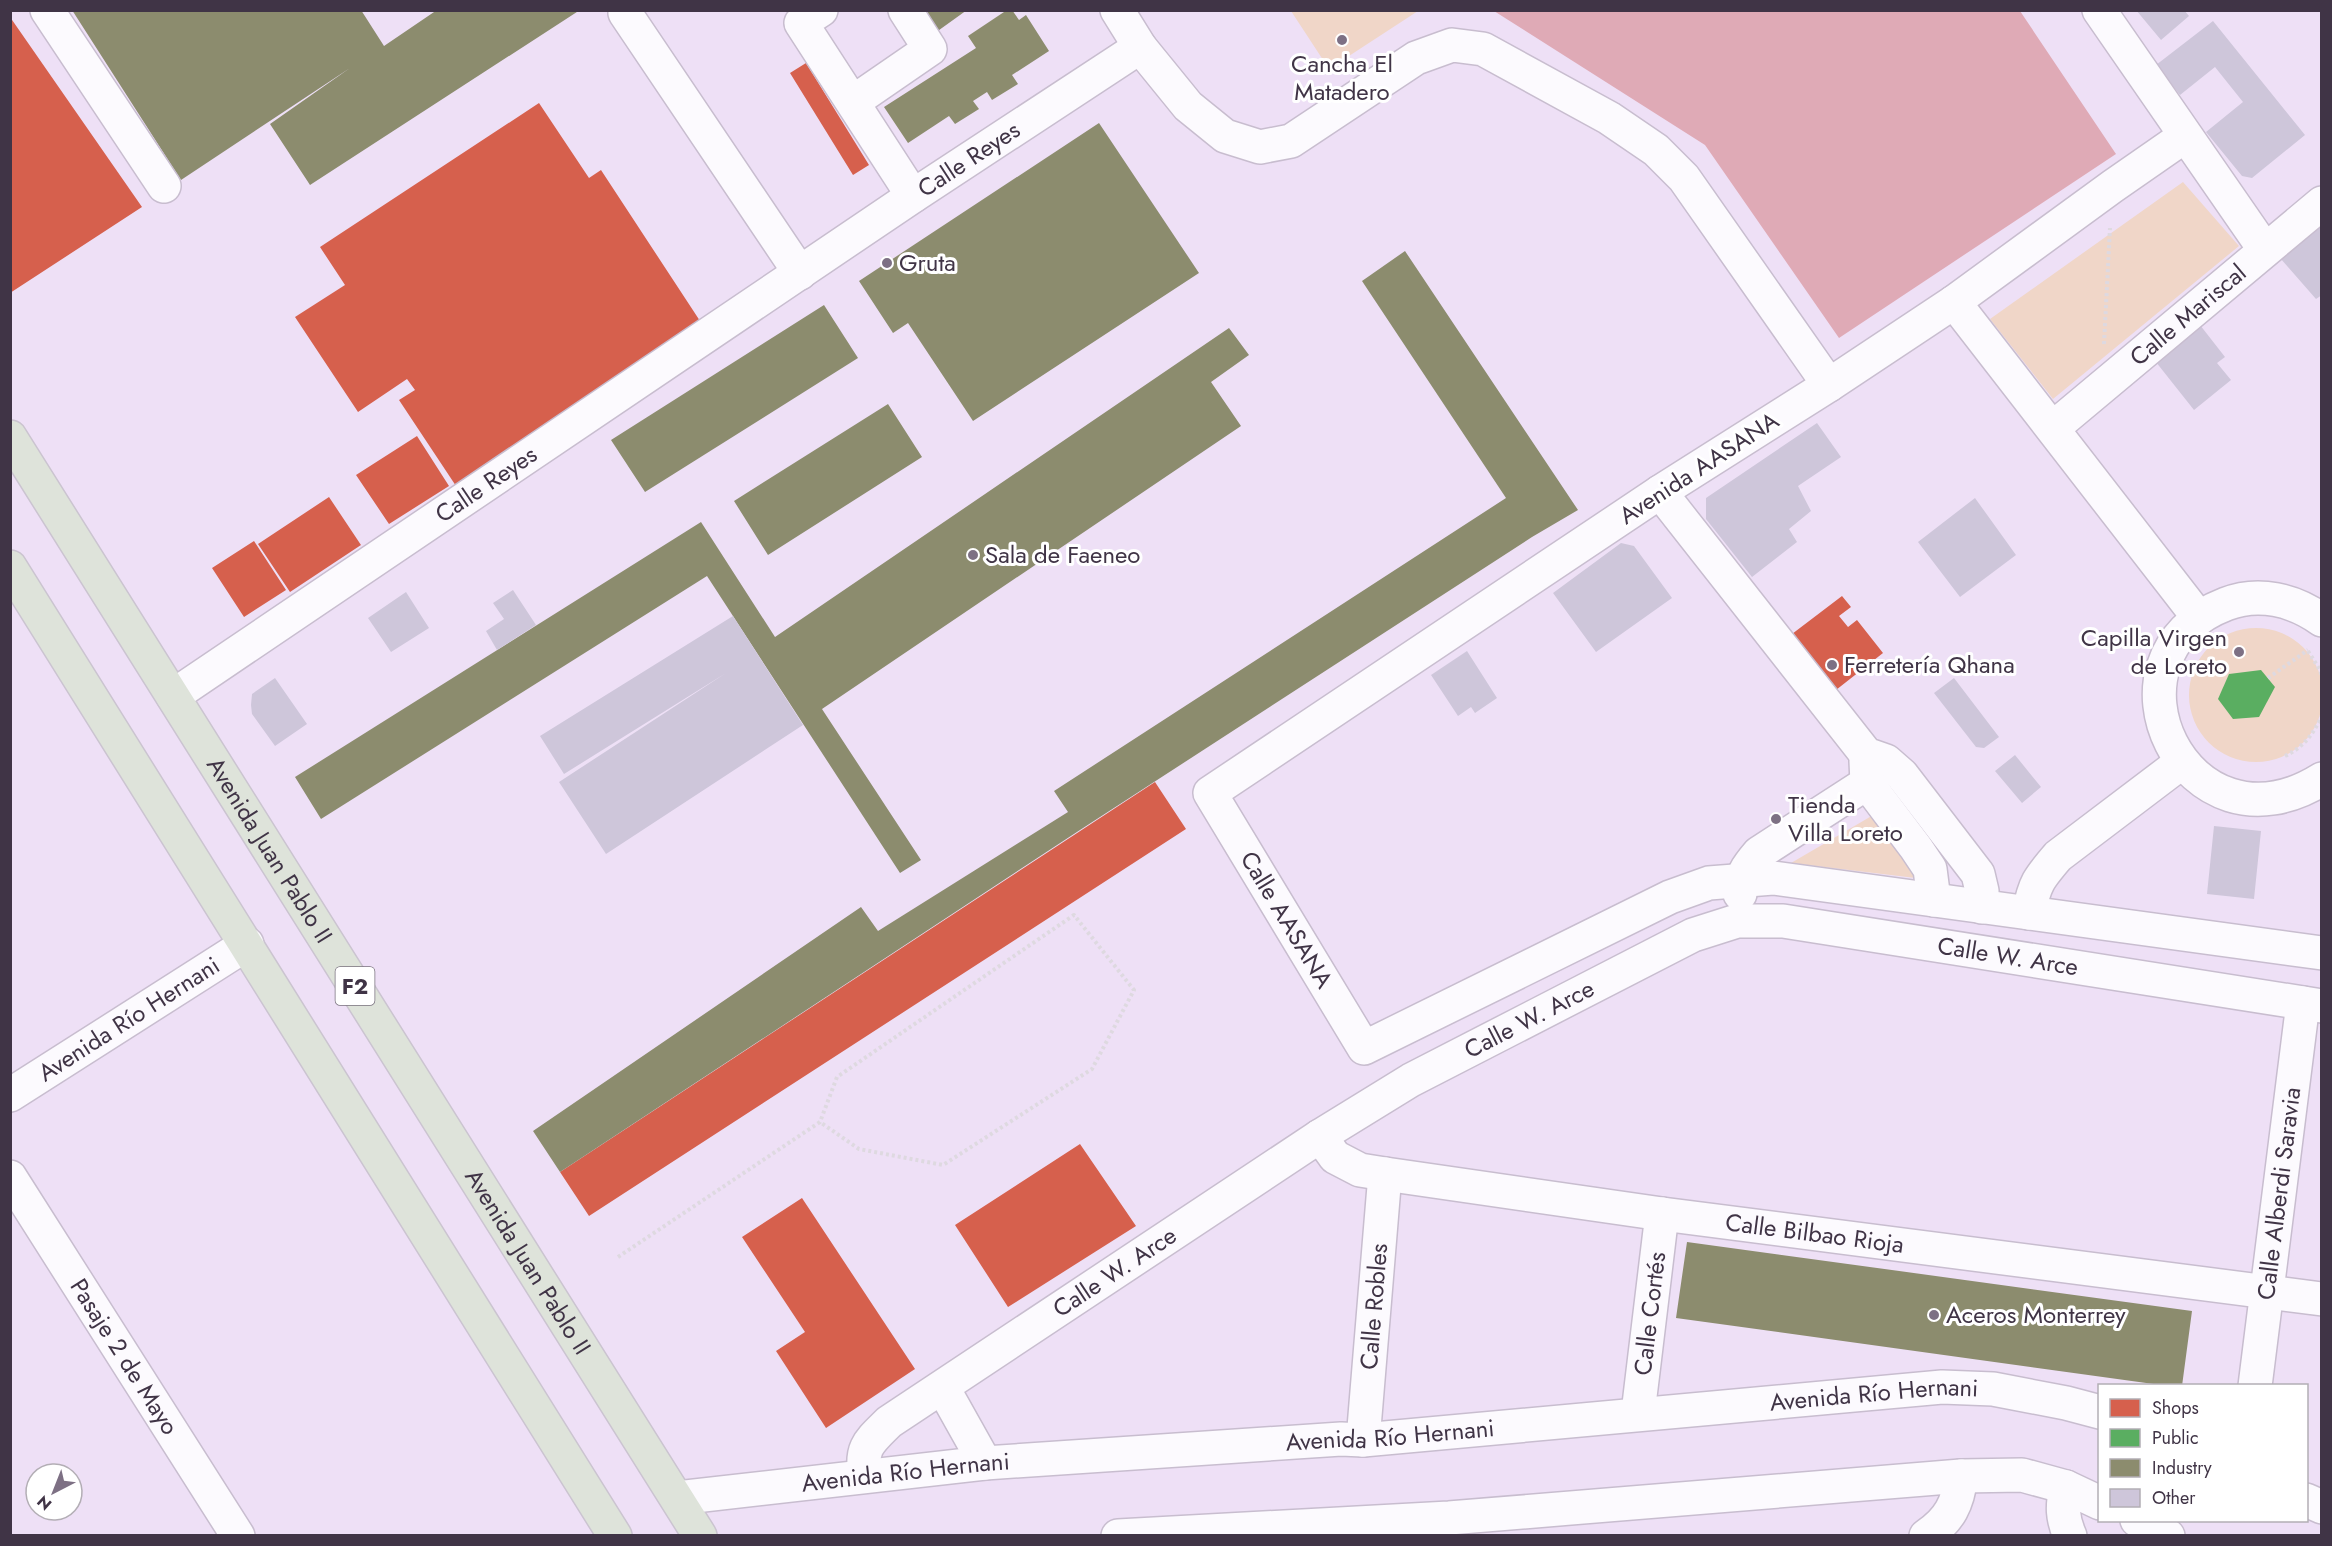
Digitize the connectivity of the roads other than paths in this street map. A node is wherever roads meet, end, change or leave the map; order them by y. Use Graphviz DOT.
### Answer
graph roads {
  1 [pos="47,10"];
  2 [pos="821,10"];
  3 [pos="905,10"];
  4 [pos="1117,10"];
  5 [pos="2099,10"];
  6 [pos="625,13"];
  7 [pos="1140,47"];
  8 [pos="853,102"];
  9 [pos="2185,136"];
  10 [pos="164,186"];
  11 [pos="913,196"];
  12 [pos="2322,203"];
  13 [pos="2265,250"];
  14 [pos="800,273"];
  15 [pos="1954,302"];
  16 [pos="1829,385"];
  17 [pos="2053,428"];
  18 [pos="10,437"];
  19 [pos="1660,492"];
  20 [pos="10,567"];
  21 [pos="2199,618"];
  22 [pos="2322,620"];
  23 [pos="173,696"];
  24 [pos="2181,762"];
  25 [pos="1866,768"];
  26 [pos="2322,779"];
  27 [pos="1210,793"];
  28 [pos="1741,879"];
  29 [pos="1934,900"];
  30 [pos="1982,907"];
  31 [pos="2030,913"];
  32 [pos="1737,921"];
  33 [pos="248,944"];
  34 [pos="2322,953"];
  35 [pos="2312,1004"];
  36 [pos="1364,1048"];
  37 [pos="10,1095"];
  38 [pos="1320,1136"];
  39 [pos="1385,1174"];
  40 [pos="10,1177"];
  41 [pos="1662,1214"];
  42 [pos="2267,1291"];
  43 [pos="2322,1299"];
  44 [pos="2255,1384"];
  45 [pos="943,1388"];
  46 [pos="2098,1411"];
  47 [pos="1638,1413"];
  48 [pos="1363,1440"];
  49 [pos="984,1462"];
  50 [pos="865,1476"];
  51 [pos="1961,1476"];
  52 [pos="2066,1487"];
  53 [pos="677,1498"];
  54 [pos="2308,1500"];
  55 [pos="2098,1502"];
  56 [pos="2322,1507"];
  57 [pos="2139,1522"];
  58 [pos="1455,1527"];
  59 [pos="238,1536"];
  60 [pos="615,1536"];
  61 [pos="700,1536"];
  62 [pos="1118,1536"];
  63 [pos="1926,1536"];
  64 [pos="2070,1536"];
  65 [pos="2168,1536"];
  1 -- 10 [label="street"];
  2 -- 8 [label="street"];
  3 -- 8 [label="street"];
  4 -- 7 [label="street"];
  5 -- 9 [label="street"];
  6 -- 14 [label="street"];
  7 -- 11 [label="street, Calle Reyes"];
  7 -- 16 [label="street"];
  8 -- 11 [label="street"];
  9 -- 13 [label="street"];
  9 -- 15 [label="street, Avenida AASANA"];
  11 -- 14 [label="street, Calle Reyes"];
  12 -- 13 [label="street, Calle Mariscal"];
  13 -- 17 [label="street, Calle Mariscal"];
  14 -- 23 [label="street, Calle Reyes"];
  15 -- 16 [label="street, Avenida AASANA"];
  15 -- 17 [label="street"];
  16 -- 19 [label="street, Avenida AASANA"];
  17 -- 21 [label="street"];
  18 -- 23 [label="highway, Avenida Juan Pablo II / F2"];
  19 -- 25 [label="street"];
  19 -- 27 [label="street, Avenida AASANA"];
  20 -- 33 [label="highway"];
  21 -- 22 [label="street"];
  21 -- 24 [label="street"];
  23 -- 53 [label="highway, Avenida Juan Pablo II / F2"];
  24 -- 26 [label="street"];
  24 -- 31 [label="street"];
  25 -- 28 [label="street"];
  25 -- 29 [label="street"];
  25 -- 30 [label="street"];
  27 -- 36 [label="street, Calle AASANA"];
  28 -- 29 [label="street, Calle W. Arce"];
  28 -- 32 [label="street"];
  28 -- 36 [label="street, Calle W. Arce"];
  29 -- 30 [label="street, Calle W. Arce"];
  30 -- 31 [label="street, Calle W. Arce"];
  31 -- 34 [label="street, Calle W. Arce"];
  32 -- 35 [label="street, Calle W. Arce"];
  32 -- 38 [label="street, Calle W. Arce"];
  33 -- 37 [label="street, Avenida Río Hernani"];
  33 -- 60 [label="highway"];
  35 -- 42 [label="street, Calle Alberdi Saravia"];
  38 -- 39 [label="street, Calle Bilbao Rioja"];
  38 -- 45 [label="street, Calle W. Arce"];
  39 -- 41 [label="street, Calle Bilbao Rioja"];
  39 -- 48 [label="street, Calle Robles"];
  40 -- 59 [label="street, Pasaje 2 de Mayo"];
  41 -- 42 [label="street, Calle Bilbao Rioja"];
  41 -- 47 [label="street, Calle Cortés"];
  42 -- 43 [label="street, Calle Bilbao Rioja"];
  42 -- 44 [label="street, Calle Alberdi Saravia"];
  45 -- 49 [label="street"];
  45 -- 50 [label="street, Calle W. Arce"];
  46 -- 47 [label="street, Avenida Río Hernani"];
  47 -- 48 [label="street, Avenida Río Hernani"];
  48 -- 49 [label="street, Avenida Río Hernani"];
  49 -- 50 [label="street, Avenida Río Hernani"];
  50 -- 53 [label="street, Avenida Río Hernani"];
  51 -- 52 [label="street"];
  51 -- 58 [label="street"];
  51 -- 63 [label="street"];
  52 -- 55 [label="street"];
  52 -- 64 [label="street"];
  53 -- 61 [label="highway, Avenida Juan Pablo II / F2"];
  54 -- 56 [label="street"];
  57 -- 65 [label="street"];
  58 -- 62 [label="street"];
}
